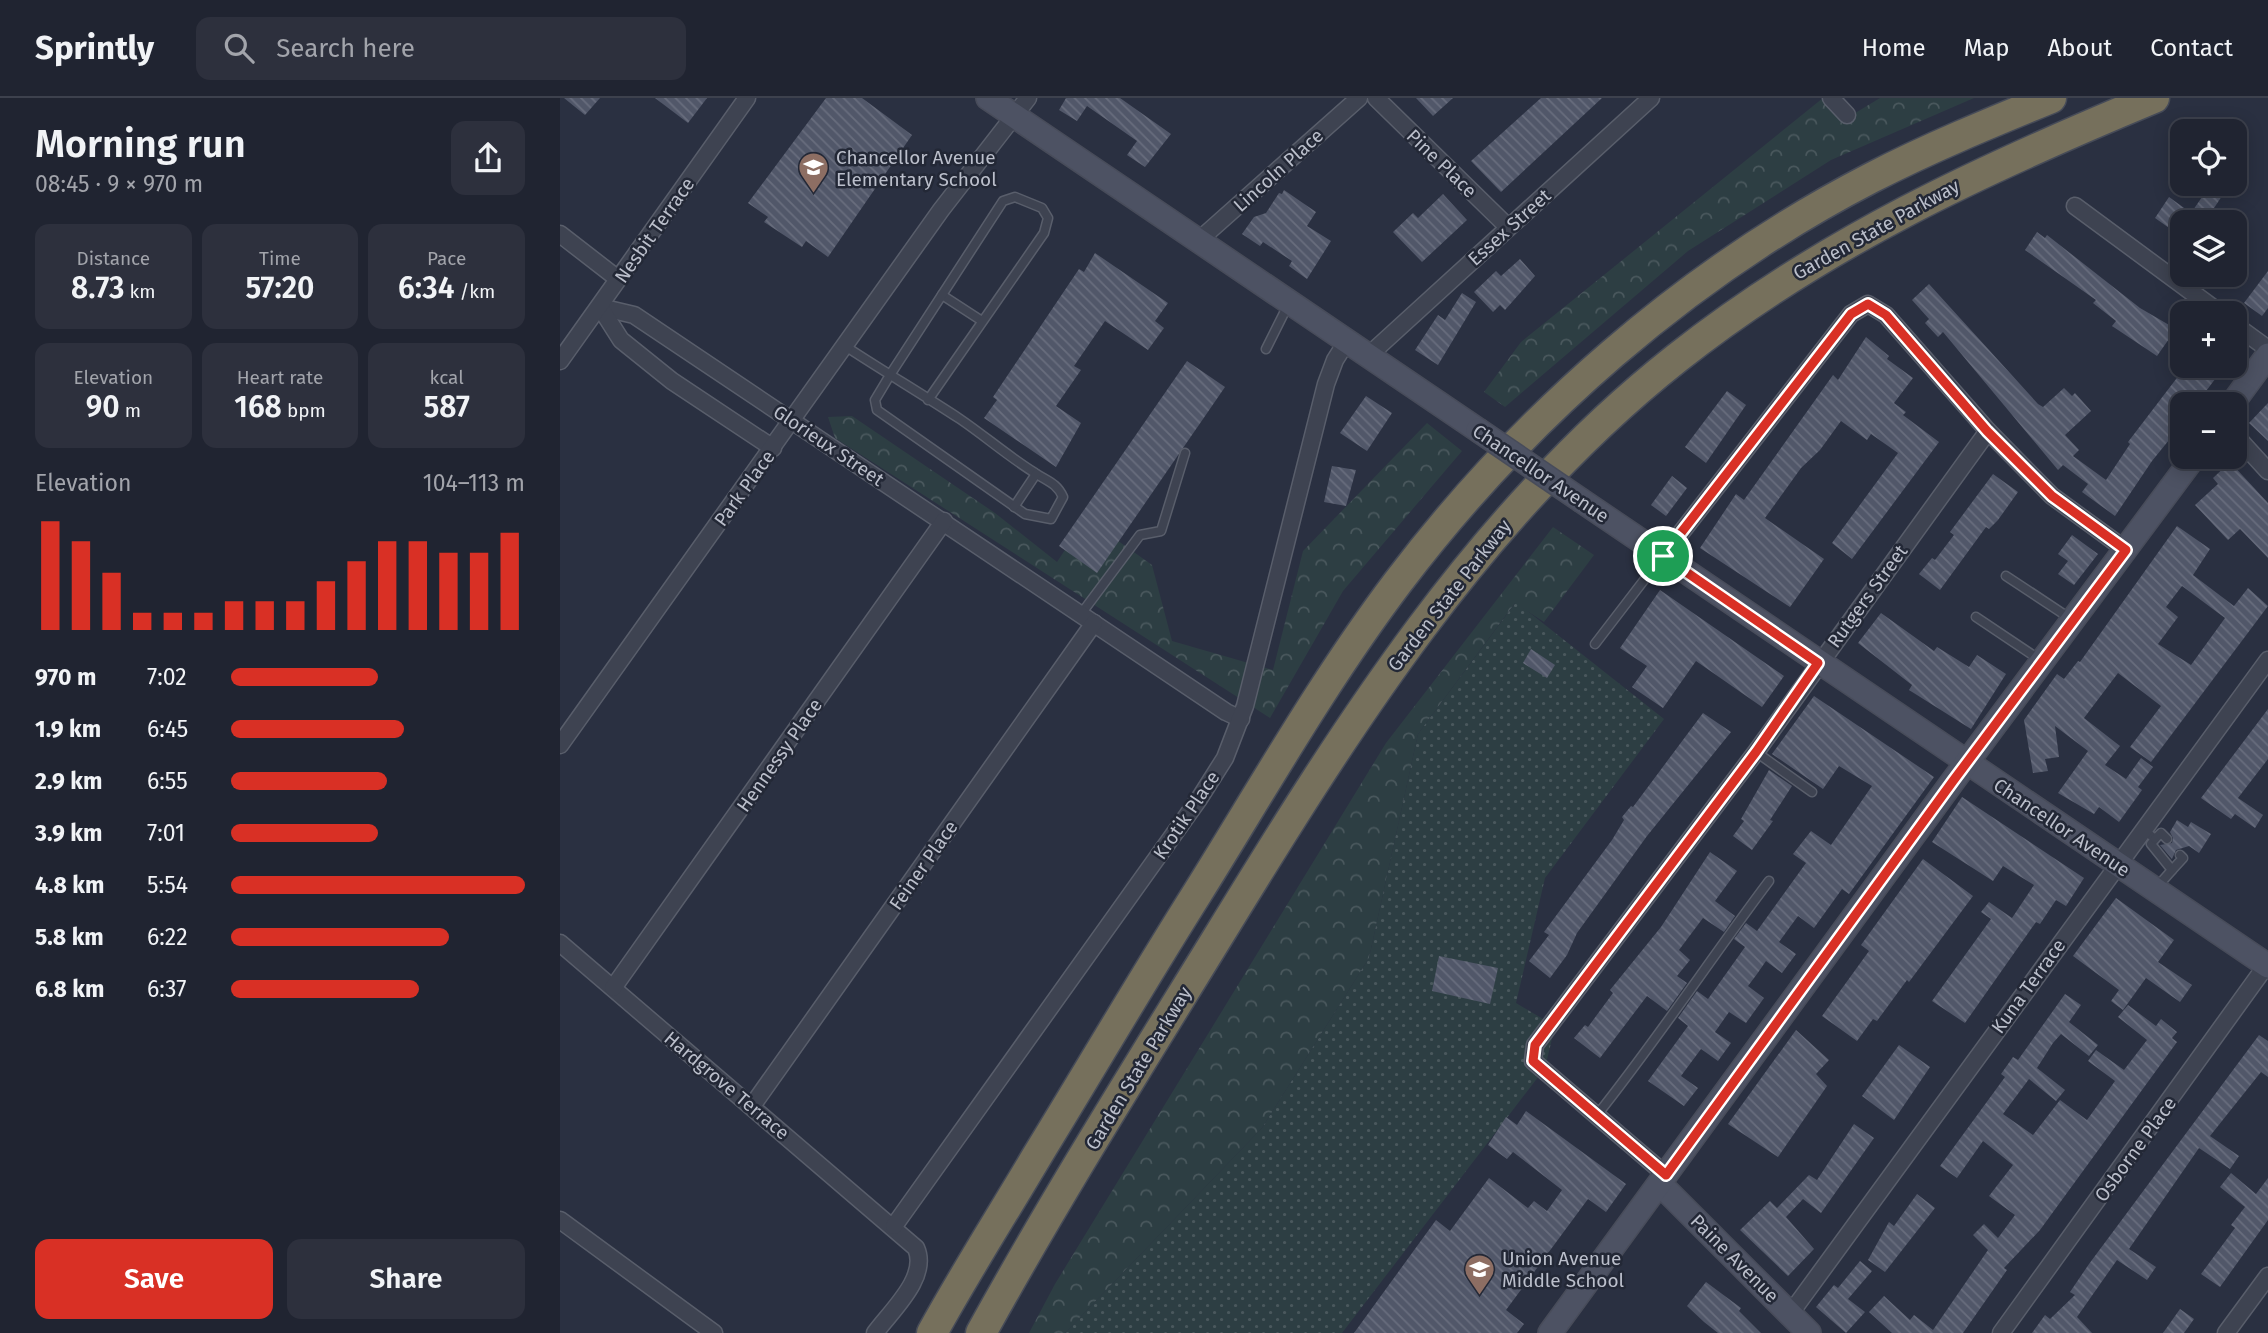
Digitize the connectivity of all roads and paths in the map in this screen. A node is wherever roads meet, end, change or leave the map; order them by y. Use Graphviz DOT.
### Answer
graph roads {
  1 [pos="988,98"];
  2 [pos="1028,98"];
  3 [pos="1359,98"];
  4 [pos="1376,98"];
  5 [pos="1651,98"];
  6 [pos="1831,98"];
  7 [pos="2051,98"];
  8 [pos="2154,98"];
  9 [pos="740,100"];
  10 [pos="1012,115"];
  11 [pos="1847,115"];
  12 [pos="2075,206"];
  13 [pos="1508,227"];
  14 [pos="560,234"];
  15 [pos="1198,241"];
  16 [pos="618,279"];
  17 [pos="942,295"];
  18 [pos="2204,301"];
  19 [pos="1289,302"];
  20 [pos="600,307"];
  21 [pos="982,321"];
  22 [pos="2247,333"];
  23 [pos="1347,341"];
  24 [pos="845,346"];
  25 [pos="1266,349"];
  26 [pos="2268,349"];
  27 [pos="2268,355"];
  28 [pos="1368,356"];
  29 [pos="560,361"];
  30 [pos="890,375"];
  31 [pos="2241,392"];
  32 [pos="928,400"];
  33 [pos="792,421"];
  34 [pos="1987,431"];
  35 [pos="773,448"];
  36 [pos="2247,448"];
  37 [pos="1185,453"];
  38 [pos="2185,469"];
  39 [pos="2268,471"];
  40 [pos="1036,474"];
  41 [pos="1014,507"];
  42 [pos="944,521"];
  43 [pos="2126,550"];
  44 [pos="1663,556"];
  45 [pos="2006,576"];
  46 [pos="1976,617"];
  47 [pos="1088,619"];
  48 [pos="2073,621"];
  49 [pos="1595,644"];
  50 [pos="2268,660"];
  51 [pos="2042,661"];
  52 [pos="1818,663"];
  53 [pos="1241,719"];
  54 [pos="560,745"];
  55 [pos="1756,752"];
  56 [pos="1966,763"];
  57 [pos="1812,792"];
  58 [pos="2149,834"];
  59 [pos="2167,839"];
  60 [pos="2180,855"];
  61 [pos="2117,864"];
  62 [pos="2172,870"];
  63 [pos="1769,881"];
  64 [pos="2155,890"];
  65 [pos="560,943"];
  66 [pos="2267,965"];
  67 [pos="613,988"];
  68 [pos="752,1106"];
  69 [pos="1597,1115"];
  70 [pos="1663,1179"];
  71 [pos="560,1220"];
  72 [pos="894,1226"];
  73 [pos="2268,1276"];
  74 [pos="1790,1314"];
  75 [pos="715,1333"];
  76 [pos="875,1333"];
  77 [pos="932,1333"];
  78 [pos="981,1333"];
  79 [pos="1550,1333"];
  80 [pos="1809,1333"];
  81 [pos="2001,1333"];
  82 [pos="2226,1333"];
  1 -- 10 [label="main road, Chancellor Avenue"];
  2 -- 10 [label="street, Park Place"];
  3 -- 15 [label="street, Lincoln Place"];
  4 -- 13 [label="street, Pine Place"];
  5 -- 13 [label="street, Essex Street"];
  6 -- 11 [label="street"];
  7 -- 77 [label="highway, Garden State Parkway"];
  8 -- 78 [label="highway, Garden State Parkway"];
  9 -- 16 [label="street, Nesbit Terrace"];
  10 -- 15 [label="main road, Chancellor Avenue"];
  10 -- 24 [label="street, Park Place"];
  12 -- 18 [label="street"];
  13 -- 28 [label="street, Essex Street"];
  14 -- 16 [label="street"];
  15 -- 19 [label="main road, Chancellor Avenue"];
  16 -- 20 [label="street, Nesbit Terrace"];
  17 -- 21 [label="lane"];
  17 -- 21 [label="lane"];
  17 -- 30 [label="lane"];
  19 -- 23 [label="main road, Chancellor Avenue"];
  19 -- 25 [label="lane"];
  20 -- 29 [label="street, Nesbit Terrace"];
  20 -- 33 [label="street, Glorieux Street"];
  20 -- 35 [label="street, Glorieux Street"];
  21 -- 32 [label="lane"];
  22 -- 26 [label="street"];
  23 -- 28 [label="main road, Chancellor Avenue"];
  23 -- 53 [label="street, Krotik Place"];
  24 -- 30 [label="lane"];
  24 -- 33 [label="street, Park Place"];
  27 -- 31 [label="main road"];
  28 -- 44 [label="main road, Chancellor Avenue, bridge"];
  30 -- 32 [label="lane"];
  30 -- 41 [label="lane"];
  32 -- 40 [label="lane"];
  33 -- 35 [label="street, Park Place"];
  33 -- 42 [label="street, Glorieux Street"];
  34 -- 43 [label="street"];
  34 -- 44 [label="street"];
  34 -- 52 [label="street, Rutgers Street"];
  35 -- 54 [label="street, Park Place"];
  36 -- 39 [label="street"];
  37 -- 47 [label="lane"];
  38 -- 43 [label="main road"];
  40 -- 41 [label="lane"];
  40 -- 41 [label="lane"];
  42 -- 47 [label="street, Glorieux Street"];
  42 -- 67 [label="street, Hennessy Place"];
  43 -- 48 [label="main road"];
  44 -- 49 [label="lane"];
  44 -- 52 [label="main road, Chancellor Avenue"];
  45 -- 48 [label="lane"];
  46 -- 51 [label="lane"];
  47 -- 53 [label="street, Glorieux Street"];
  47 -- 68 [label="street, Feiner Place"];
  48 -- 51 [label="main road"];
  50 -- 58 [label="street, Kuna Terrace"];
  51 -- 56 [label="main road"];
  52 -- 55 [label="street, Rutgers Street"];
  52 -- 56 [label="main road, Chancellor Avenue"];
  53 -- 72 [label="street, Krotik Place"];
  55 -- 57 [label="lane"];
  55 -- 69 [label="street, Rutgers Street"];
  56 -- 61 [label="main road, Chancellor Avenue"];
  56 -- 70 [label="main road"];
  58 -- 59 [label="lane"];
  58 -- 61 [label="street, Kuna Terrace"];
  58 -- 62 [label="lane"];
  60 -- 62 [label="lane"];
  61 -- 64 [label="main road, Chancellor Avenue"];
  61 -- 74 [label="street, Kuna Terrace"];
  62 -- 64 [label="lane"];
  63 -- 69 [label="lane"];
  64 -- 66 [label="main road, Chancellor Avenue"];
  65 -- 67 [label="street, Hardgrove Terrace"];
  66 -- 81 [label="street, Osborne Place"];
  67 -- 68 [label="street, Hardgrove Terrace"];
  68 -- 72 [label="street, Hardgrove Terrace"];
  69 -- 70 [label="street, Rutgers Street"];
  70 -- 74 [label="main road, Paine Avenue"];
  70 -- 79 [label="main road"];
  71 -- 75 [label="street"];
  72 -- 76 [label="street, Hardgrove Terrace"];
  73 -- 82 [label="street"];
  74 -- 80 [label="main road, Paine Avenue"];
}
